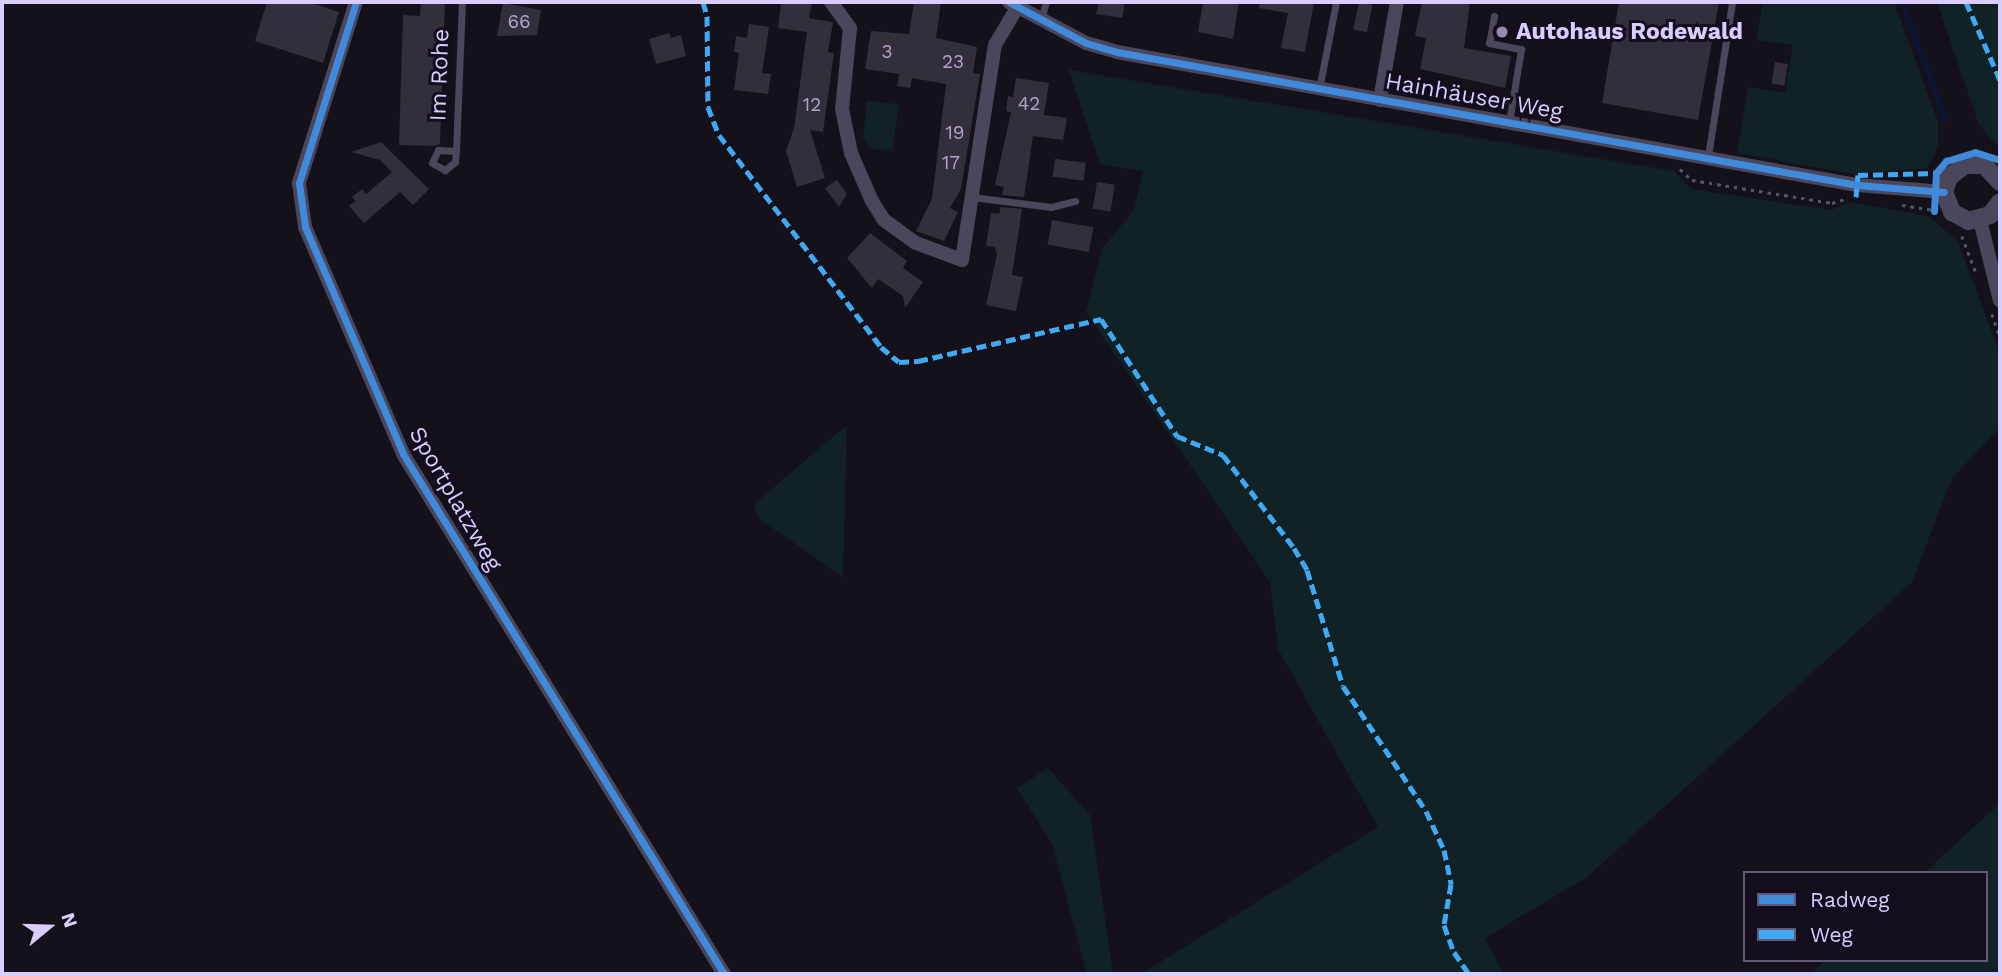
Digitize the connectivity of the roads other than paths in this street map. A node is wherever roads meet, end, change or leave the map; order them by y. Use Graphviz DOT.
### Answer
graph roads {
  1 [pos="356,2"];
  2 [pos="462,2"];
  3 [pos="831,2"];
  4 [pos="1046,2"];
  5 [pos="1336,2"];
  6 [pos="1397,2"];
  7 [pos="1732,2"];
  8 [pos="1013,4"];
  9 [pos="1494,16"];
  10 [pos="1041,19"];
  11 [pos="1319,89"];
  12 [pos="1380,100"];
  13 [pos="1509,123"];
  14 [pos="456,151"];
  15 [pos="1708,156"];
  16 [pos="2000,182"];
  17 [pos="1944,192"];
  18 [pos="972,197"];
  19 [pos="1075,201"];
  20 [pos="2000,201"];
  21 [pos="1980,220"];
  22 [pos="1995,306"];
  23 [pos="724,974"];
  1 -- 23 [label="street, Sportplatzweg"];
  2 -- 14 [label="lane, Im Rohe"];
  3 -- 18 [label="street"];
  4 -- 10 [label="lane"];
  5 -- 11 [label="lane"];
  6 -- 12 [label="street"];
  7 -- 15 [label="lane"];
  8 -- 10 [label="street, Hainhäuser Weg"];
  8 -- 18 [label="street"];
  9 -- 13 [label="lane"];
  10 -- 11 [label="street, Hainhäuser Weg"];
  11 -- 12 [label="street, Hainhäuser Weg"];
  12 -- 13 [label="street, Hainhäuser Weg"];
  13 -- 15 [label="street, Hainhäuser Weg"];
  15 -- 17 [label="street, Hainhäuser Weg"];
  16 -- 17 [label="street"];
  17 -- 21 [label="street"];
  18 -- 19 [label="lane"];
  20 -- 21 [label="street"];
  21 -- 22 [label="street"];
}
